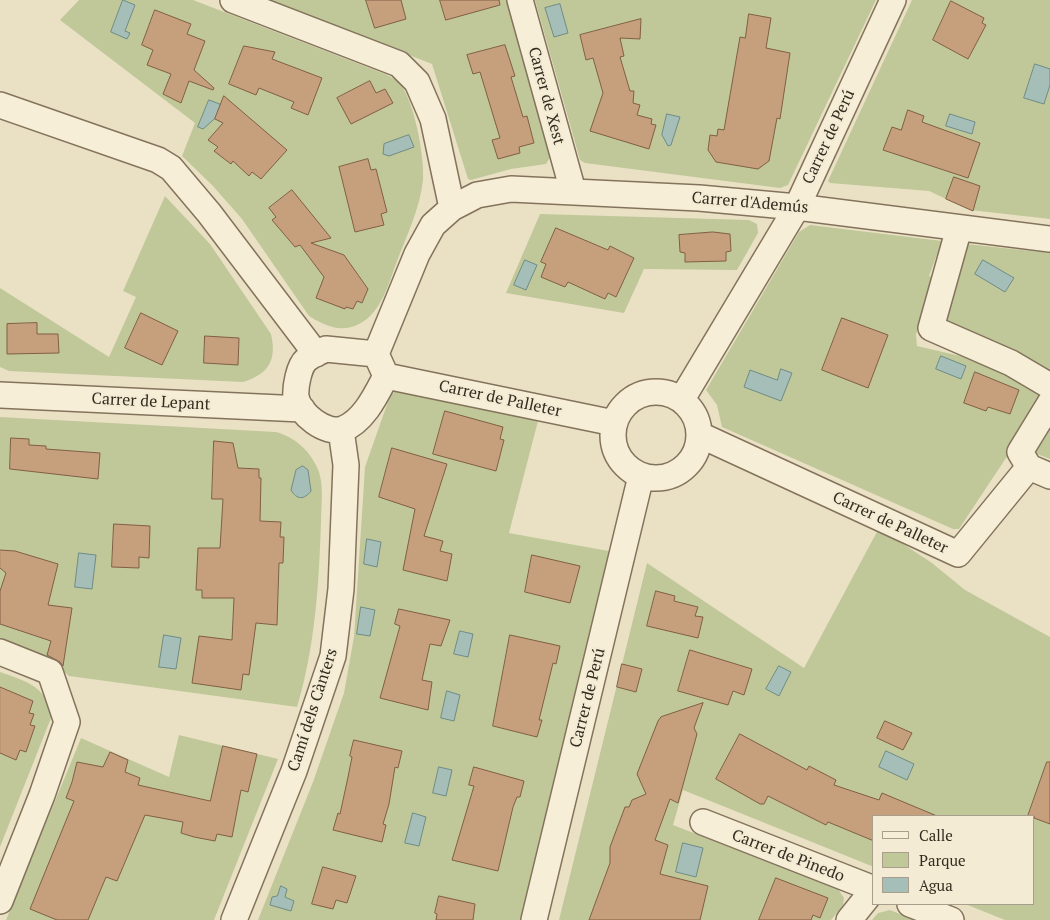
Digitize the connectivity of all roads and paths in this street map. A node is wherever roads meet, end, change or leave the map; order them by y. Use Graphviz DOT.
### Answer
graph roads {
  1 [pos="520,0"];
  2 [pos="893,0"];
  3 [pos="242,1"];
  4 [pos="0,106"];
  5 [pos="573,191"];
  6 [pos="797,207"];
  7 [pos="452,208"];
  8 [pos="959,228"];
  9 [pos="1050,239"];
  10 [pos="316,354"];
  11 [pos="381,365"];
  12 [pos="1050,386"];
  13 [pos="0,395"];
  14 [pos="682,399"];
  15 [pos="1050,404"];
  16 [pos="302,409"];
  17 [pos="614,422"];
  18 [pos="341,430"];
  19 [pos="700,435"];
  20 [pos="1040,472"];
  21 [pos="641,476"];
  22 [pos="0,652"];
  23 [pos="703,822"];
  24 [pos="872,888"];
  25 [pos="872,891"];
  26 [pos="0,901"];
  27 [pos="913,905"];
  28 [pos="234,920"];
  29 [pos="534,920"];
  30 [pos="849,920"];
  31 [pos="951,920"];
  1 -- 5 [label="street, Carrer de Xest"];
  2 -- 6 [label="street, Carrer de Perú"];
  3 -- 7 [label="street"];
  4 -- 10 [label="street"];
  5 -- 6 [label="street, Carrer d'Ademús"];
  5 -- 7 [label="street, Carrer d'Ademús"];
  6 -- 8 [label="street, Carrer d'Ademús"];
  6 -- 14 [label="street, Carrer de Perú"];
  7 -- 11 [label="street"];
  8 -- 9 [label="street, Carrer d'Ademús"];
  8 -- 12 [label="street"];
  10 -- 11 [label="street"];
  10 -- 16 [label="street"];
  11 -- 17 [label="street, Carrer de Palleter"];
  11 -- 18 [label="street"];
  13 -- 16 [label="street, Carrer de Lepant"];
  14 -- 17 [label="street"];
  14 -- 19 [label="street"];
  15 -- 20 [label="street"];
  16 -- 18 [label="street"];
  17 -- 21 [label="street"];
  18 -- 28 [label="street, Camí dels Cànters"];
  19 -- 20 [label="street, Carrer de Palleter"];
  19 -- 21 [label="street"];
  21 -- 29 [label="street, Carrer de Perú"];
  22 -- 26 [label="street"];
  23 -- 24 [label="street, Carrer de Pinedo"];
  25 -- 30 [label="street"];
  27 -- 31 [label="street"];
}
